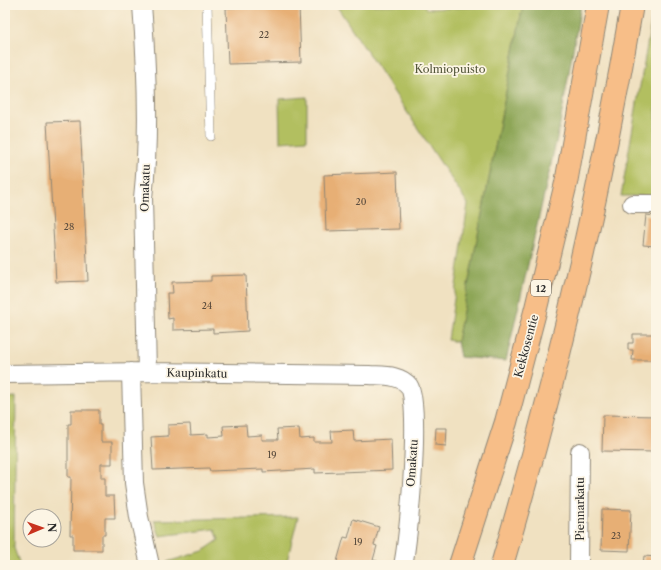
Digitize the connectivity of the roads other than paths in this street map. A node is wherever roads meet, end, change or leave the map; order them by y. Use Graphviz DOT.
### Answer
graph roads {
  1 [pos="142,5"];
  2 [pos="207,5"];
  3 [pos="598,5"];
  4 [pos="632,5"];
  5 [pos="211,136"];
  6 [pos="632,204"];
  7 [pos="656,204"];
  8 [pos="139,372"];
  9 [pos="5,374"];
  10 [pos="388,376"];
  11 [pos="580,452"];
  12 [pos="150,565"];
  13 [pos="403,565"];
  14 [pos="460,565"];
  15 [pos="502,565"];
  16 [pos="579,565"];
  1 -- 8 [label="street, Omakatu"];
  2 -- 5 [label="lane"];
  3 -- 14 [label="highway, Kekkosentie / 12"];
  4 -- 15 [label="highway"];
  6 -- 7 [label="street"];
  8 -- 9 [label="street, Kaupinkatu"];
  8 -- 10 [label="street, Kaupinkatu"];
  8 -- 12 [label="street, Omakatu"];
  10 -- 13 [label="street, Omakatu"];
  11 -- 16 [label="street, Piennarkatu"];
}
